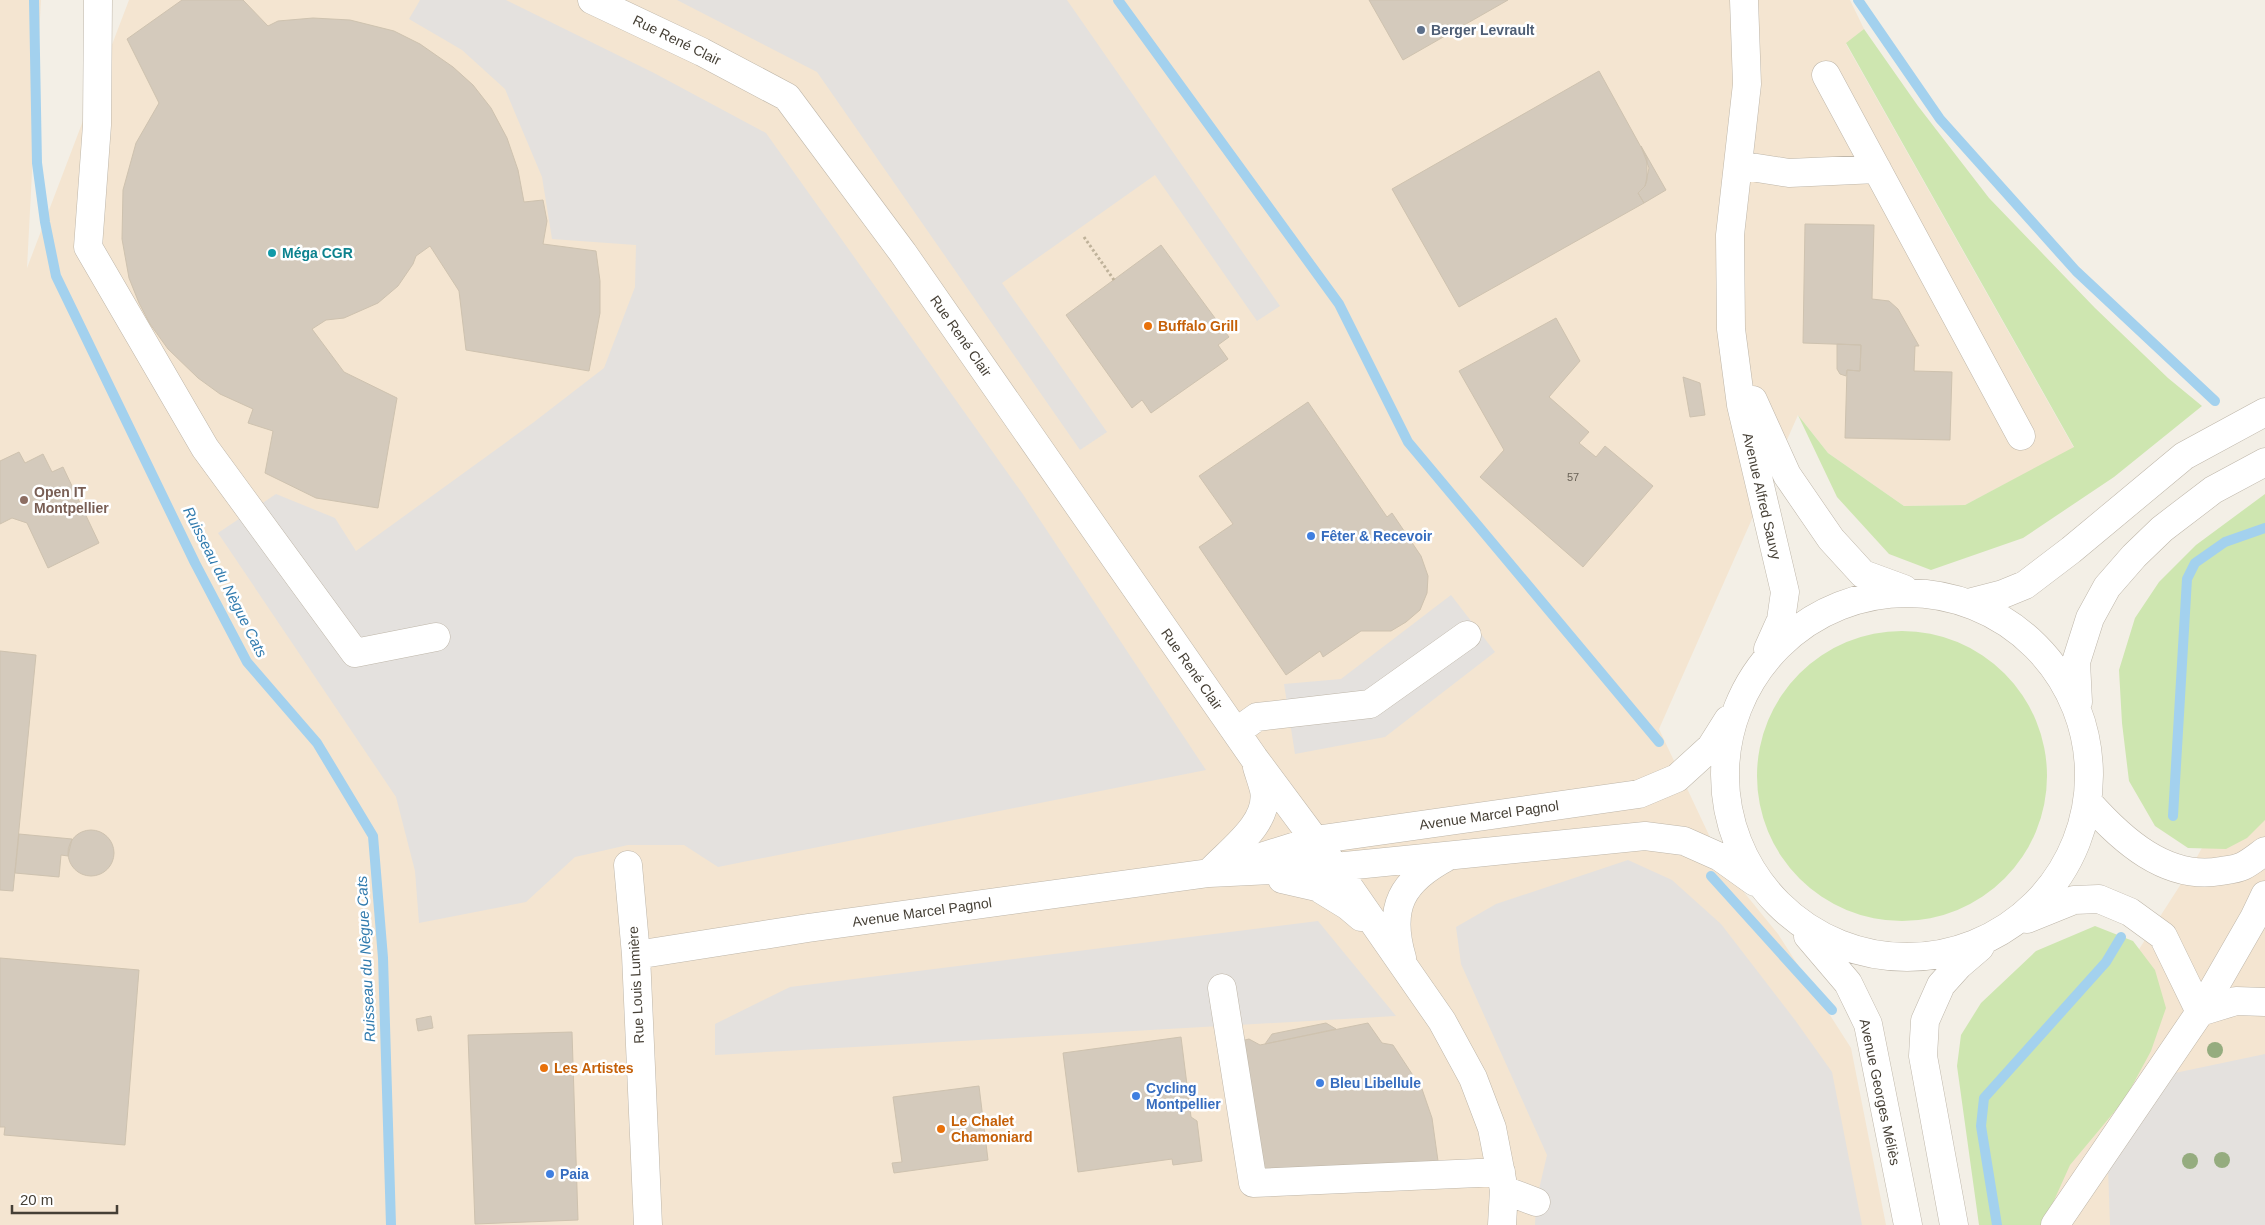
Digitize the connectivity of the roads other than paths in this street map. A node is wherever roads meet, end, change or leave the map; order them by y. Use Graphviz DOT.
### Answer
graph roads {
  1 [pos="98,0"];
  2 [pos="592,0"];
  3 [pos="1744,0"];
  4 [pos="1826,75"];
  5 [pos="1738,165"];
  6 [pos="1877,169"];
  7 [pos="1731,329"];
  8 [pos="2265,412"];
  9 [pos="2021,436"];
  10 [pos="2265,462"];
  11 [pos="1912,592"];
  12 [pos="1968,603"];
  13 [pos="1467,635"];
  14 [pos="436,637"];
  15 [pos="1764,660"];
  16 [pos="1736,706"];
  17 [pos="2078,711"];
  18 [pos="1236,732"];
  19 [pos="1254,758"];
  20 [pos="2088,802"];
  21 [pos="1367,832"];
  22 [pos="1315,840"];
  23 [pos="2265,851"];
  24 [pos="1452,855"];
  25 [pos="628,865"];
  26 [pos="1335,867"];
  27 [pos="1210,873"];
  28 [pos="1759,885"];
  29 [pos="2265,895"];
  30 [pos="1795,921"];
  31 [pos="2016,923"];
  32 [pos="1986,941"];
  33 [pos="636,955"];
  34 [pos="1405,966"];
  35 [pos="1222,988"];
  36 [pos="2265,1002"];
  37 [pos="2200,1012"];
  38 [pos="1502,1181"];
  39 [pos="1536,1202"];
  40 [pos="648,1225"];
  41 [pos="1502,1225"];
  42 [pos="1908,1225"];
  43 [pos="1954,1225"];
  44 [pos="2055,1225"];
  1 -- 14 [label="street"];
  2 -- 18 [label="street, Rue René Clair"];
  3 -- 5 [label="street, Avenue Alfred Sauvy"];
  4 -- 6 [label="street"];
  5 -- 6 [label="street"];
  5 -- 7 [label="street, Avenue Alfred Sauvy"];
  6 -- 9 [label="street"];
  7 -- 11 [label="street, Avenue Alfred Sauvy"];
  7 -- 15 [label="street, Avenue Alfred Sauvy"];
  8 -- 12 [label="street"];
  10 -- 17 [label="street"];
  11 -- 12 [label="street"];
  11 -- 15 [label="street"];
  12 -- 17 [label="street"];
  13 -- 18 [label="street"];
  15 -- 16 [label="street, Avenue Marcel Pagnol"];
  16 -- 21 [label="street, Avenue Marcel Pagnol"];
  16 -- 28 [label="street"];
  17 -- 20 [label="street"];
  18 -- 19 [label="street, Rue René Clair"];
  19 -- 21 [label="street, Rue René Clair"];
  19 -- 22 [label="street, Rue René Clair"];
  19 -- 27 [label="street, Rue René Clair"];
  20 -- 23 [label="street"];
  20 -- 31 [label="street"];
  21 -- 22 [label="street, Avenue Marcel Pagnol"];
  22 -- 26 [label="street, Rue René Clair"];
  22 -- 27 [label="street, Avenue Marcel Pagnol"];
  24 -- 26 [label="street, Avenue Marcel Pagnol"];
  24 -- 28 [label="street, Avenue Marcel Pagnol"];
  24 -- 34 [label="street"];
  25 -- 33 [label="street, Rue Louis Lumière"];
  26 -- 27 [label="street, Avenue Marcel Pagnol"];
  26 -- 34 [label="street, Rue René Clair"];
  27 -- 33 [label="street, Avenue Marcel Pagnol"];
  27 -- 34 [label="street"];
  28 -- 30 [label="street"];
  29 -- 37 [label="street"];
  30 -- 32 [label="street"];
  30 -- 42 [label="street, Avenue Georges Méliès"];
  31 -- 32 [label="street"];
  31 -- 37 [label="street"];
  32 -- 43 [label="street"];
  33 -- 40 [label="street, Rue Louis Lumière"];
  34 -- 38 [label="street"];
  35 -- 38 [label="street"];
  36 -- 37 [label="street"];
  37 -- 44 [label="street"];
  38 -- 39 [label="street"];
  38 -- 41 [label="street"];
}
